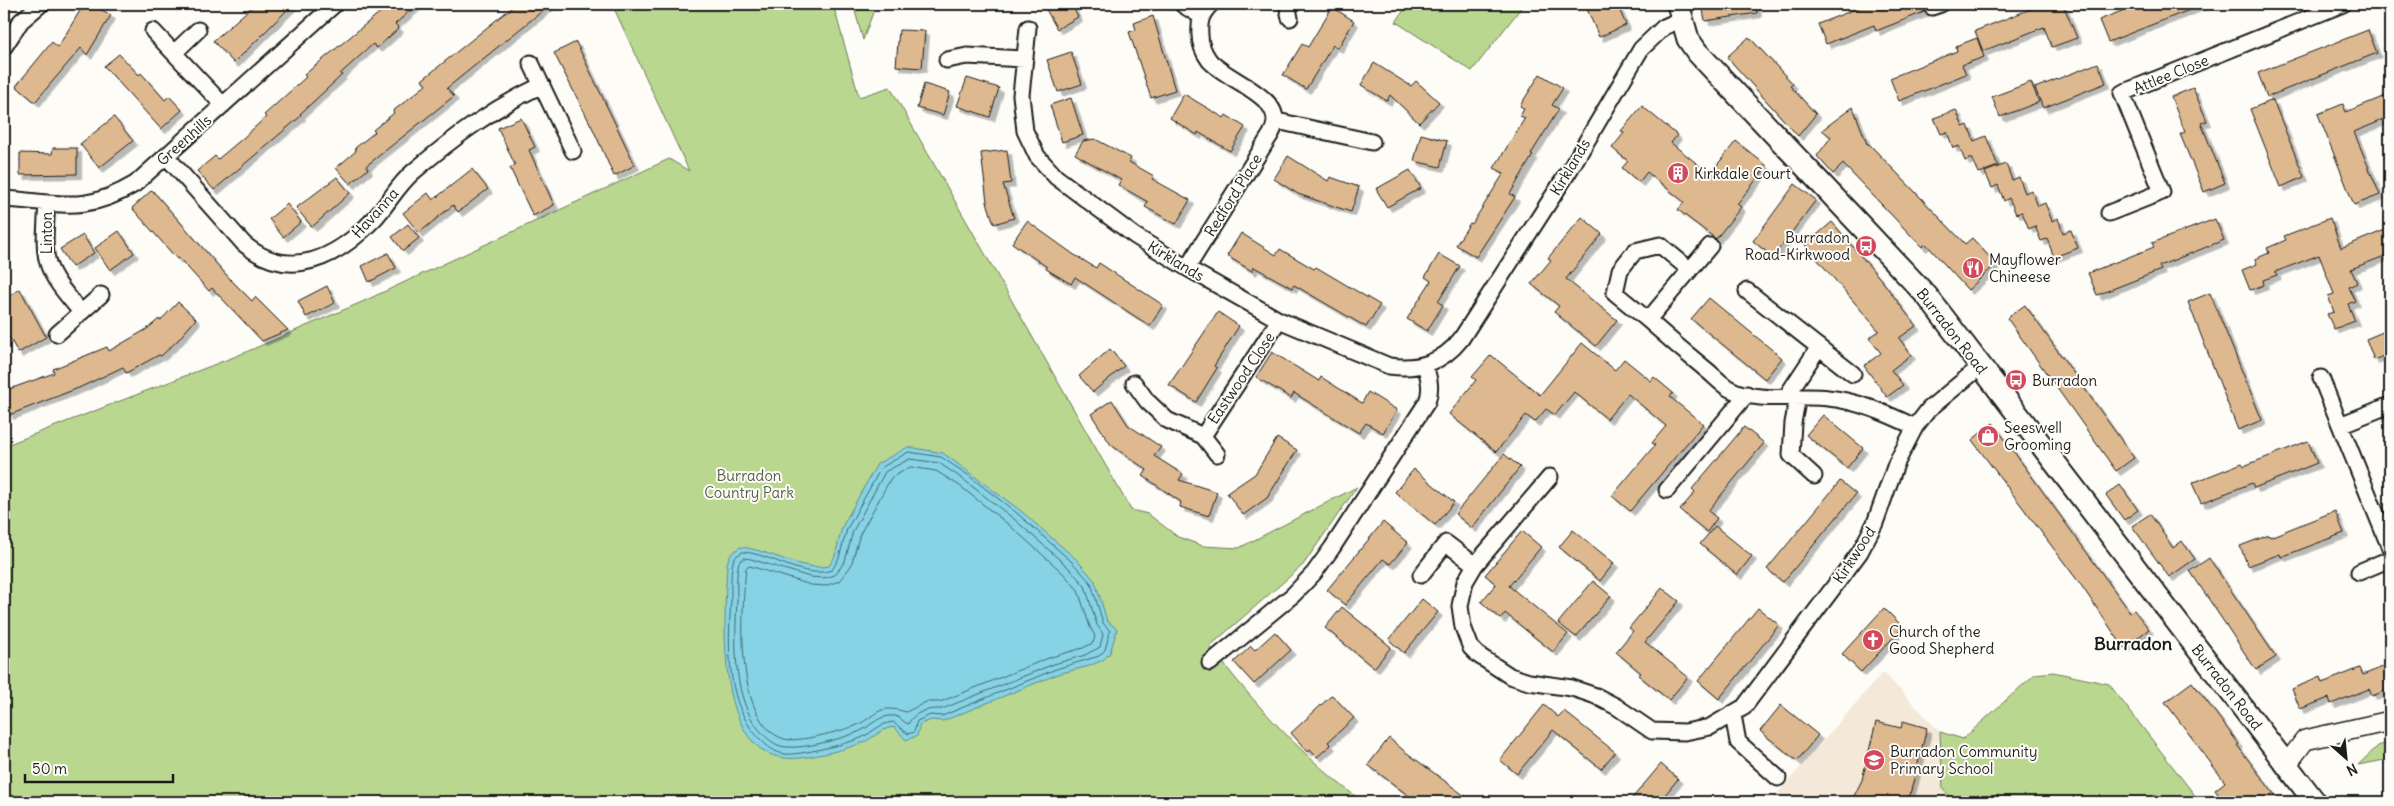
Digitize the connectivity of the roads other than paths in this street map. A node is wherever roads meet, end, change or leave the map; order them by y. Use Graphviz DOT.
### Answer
graph roads {
  1 [pos="41,4"];
  2 [pos="335,4"];
  3 [pos="1211,4"];
  4 [pos="2344,4"];
  5 [pos="1183,5"];
  6 [pos="1680,11"];
  7 [pos="1201,16"];
  8 [pos="1028,28"];
  9 [pos="198,30"];
  10 [pos="154,31"];
  11 [pos="4,47"];
  12 [pos="174,52"];
  13 [pos="1024,59"];
  14 [pos="947,60"];
  15 [pos="531,63"];
  16 [pos="542,85"];
  17 [pos="223,105"];
  18 [pos="1277,121"];
  19 [pos="1372,142"];
  20 [pos="573,151"];
  21 [pos="166,156"];
  22 [pos="4,199"];
  23 [pos="46,203"];
  24 [pos="2109,213"];
  25 [pos="1710,246"];
  26 [pos="1187,268"];
  27 [pos="1690,270"];
  28 [pos="1748,291"];
  29 [pos="101,294"];
  30 [pos="81,312"];
  31 [pos="1280,320"];
  32 [pos="1648,320"];
  33 [pos="57,334"];
  34 [pos="1819,347"];
  35 [pos="1425,365"];
  36 [pos="1981,366"];
  37 [pos="1853,374"];
  38 [pos="2321,378"];
  39 [pos="1134,383"];
  40 [pos="1747,394"];
  41 [pos="1792,396"];
  42 [pos="2390,405"];
  43 [pos="2340,425"];
  44 [pos="1915,427"];
  45 [pos="1203,436"];
  46 [pos="1217,454"];
  47 [pos="1814,476"];
  48 [pos="1550,477"];
  49 [pos="1667,490"];
  50 [pos="2390,548"];
  51 [pos="2390,559"];
  52 [pos="1475,565"];
  53 [pos="2359,572"];
  54 [pos="1420,575"];
  55 [pos="1210,663"];
  56 [pos="1733,715"];
  57 [pos="2390,721"];
  58 [pos="2287,764"];
  59 [pos="1778,778"];
  60 [pos="2315,802"];
  1 -- 11 [label="street"];
  2 -- 17 [label="street, Greenhills"];
  3 -- 7 [label="street"];
  4 -- 24 [label="street, Attlee Close"];
  5 -- 7 [label="street"];
  6 -- 35 [label="street, Kirklands"];
  6 -- 36 [label="main road, Burradon Road"];
  7 -- 18 [label="street"];
  8 -- 13 [label="street, Kirklands"];
  9 -- 12 [label="street"];
  10 -- 12 [label="street"];
  12 -- 17 [label="street"];
  13 -- 14 [label="street"];
  13 -- 26 [label="street, Kirklands"];
  15 -- 16 [label="street"];
  16 -- 20 [label="street"];
  16 -- 21 [label="street, Havanna"];
  17 -- 21 [label="street, Greenhills"];
  18 -- 19 [label="street"];
  18 -- 26 [label="street, Redford Place"];
  21 -- 23 [label="street, Greenhills"];
  22 -- 23 [label="street, Greenhills"];
  23 -- 30 [label="street, Linton"];
  25 -- 27 [label="street"];
  26 -- 31 [label="street, Kirklands"];
  27 -- 32 [label="street"];
  27 -- 32 [label="street"];
  28 -- 34 [label="street"];
  29 -- 30 [label="street"];
  30 -- 33 [label="street"];
  31 -- 35 [label="street, Kirklands"];
  31 -- 45 [label="street, Eastwood Close"];
  32 -- 40 [label="street"];
  34 -- 37 [label="street"];
  34 -- 41 [label="street"];
  35 -- 55 [label="street"];
  36 -- 44 [label="street, Kirkwood"];
  36 -- 58 [label="main road, Burradon Road"];
  38 -- 43 [label="street"];
  39 -- 45 [label="street, Eastwood Close"];
  40 -- 41 [label="street"];
  40 -- 49 [label="street"];
  41 -- 44 [label="street"];
  41 -- 47 [label="street"];
  42 -- 43 [label="street"];
  43 -- 50 [label="street"];
  44 -- 56 [label="street, Kirkwood"];
  45 -- 46 [label="street, Eastwood Close"];
  48 -- 52 [label="street, Kirkwood"];
  51 -- 53 [label="street"];
  52 -- 54 [label="street"];
  52 -- 56 [label="street, Kirkwood"];
  56 -- 59 [label="street"];
  57 -- 58 [label="street"];
  58 -- 60 [label="main road, Burradon Road"];
}
